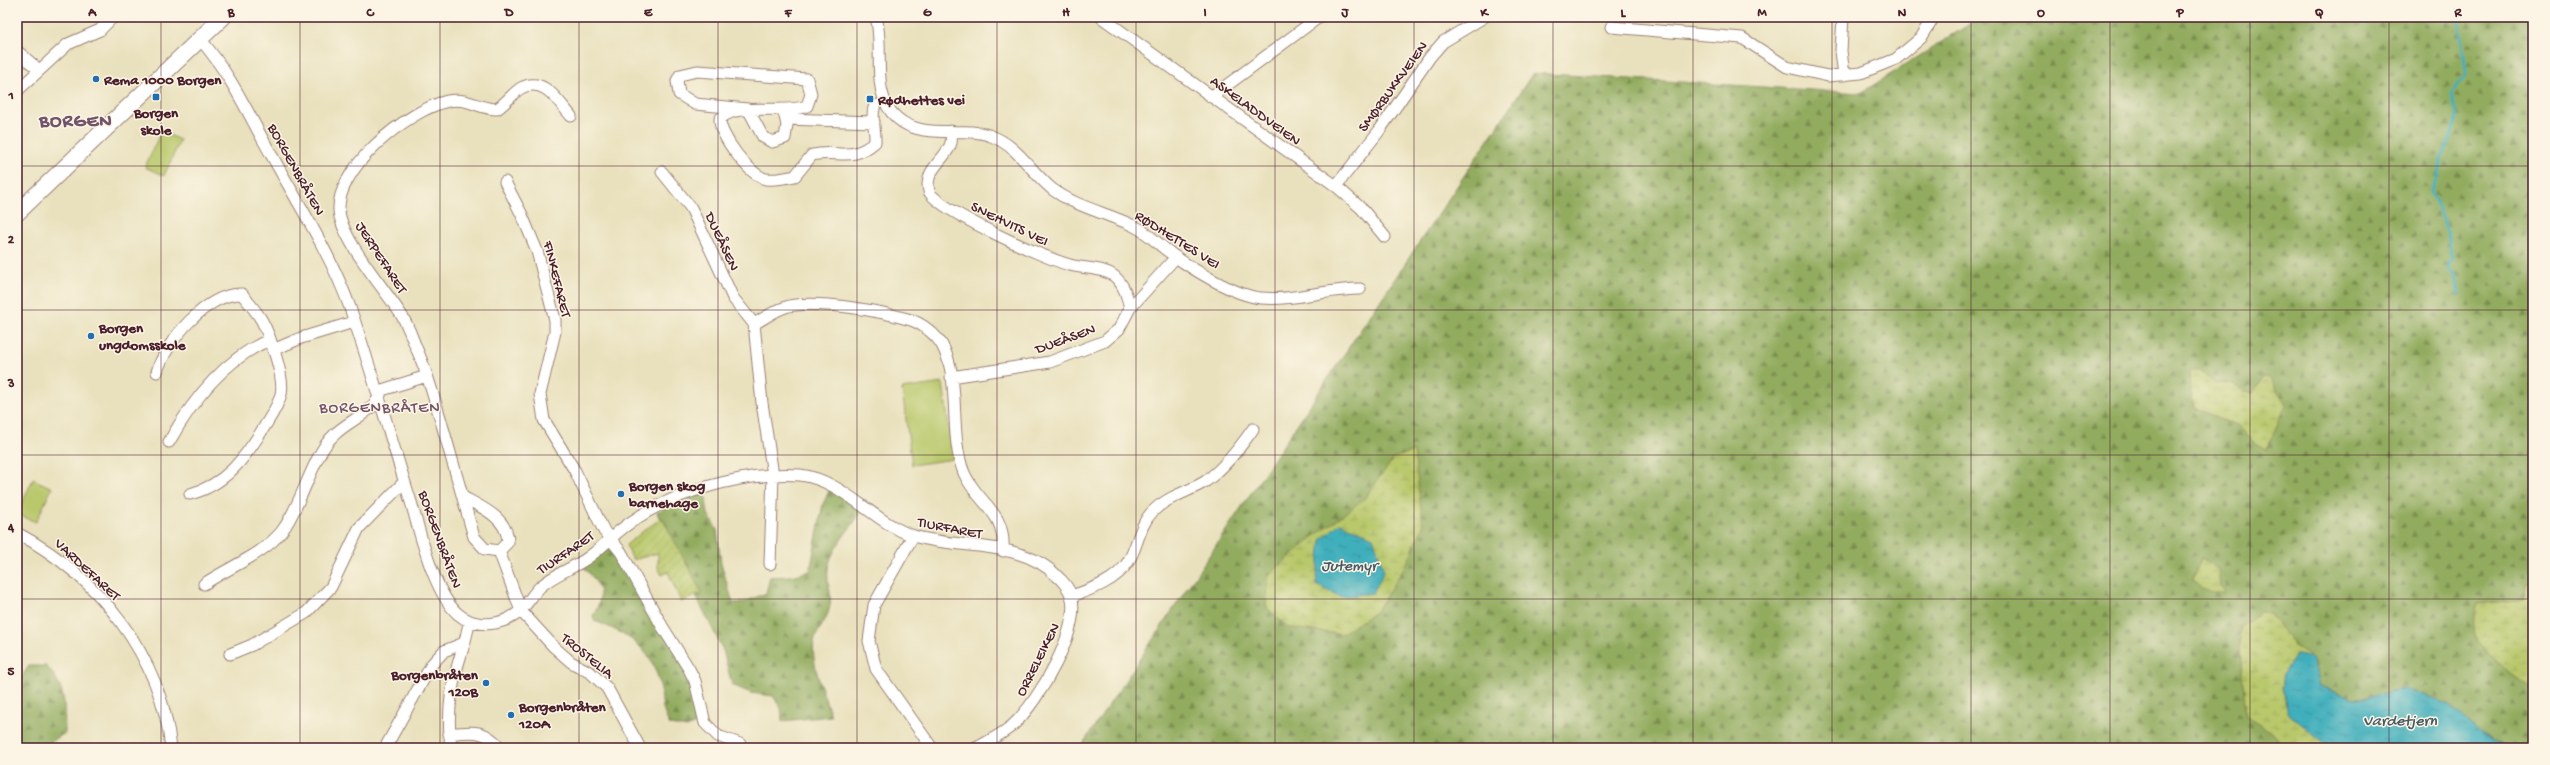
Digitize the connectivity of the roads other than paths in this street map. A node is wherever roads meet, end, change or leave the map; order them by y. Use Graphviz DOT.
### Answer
graph roads {
  1 [pos="113,17"];
  2 [pos="223,17"];
  3 [pos="876,17"];
  4 [pos="1101,17"];
  5 [pos="1319,17"];
  6 [pos="1484,17"];
  7 [pos="1843,17"];
  8 [pos="1934,17"];
  9 [pos="1611,26"];
  10 [pos="200,39"];
  11 [pos="17,51"];
  12 [pos="39,70"];
  13 [pos="1844,75"];
  14 [pos="17,91"];
  15 [pos="1211,97"];
  16 [pos="875,105"];
  17 [pos="748,109"];
  18 [pos="785,115"];
  19 [pos="571,116"];
  20 [pos="874,122"];
  21 [pos="952,131"];
  22 [pos="662,172"];
  23 [pos="505,182"];
  24 [pos="1336,186"];
  25 [pos="17,212"];
  26 [pos="1385,237"];
  27 [pos="1176,257"];
  28 [pos="1360,289"];
  29 [pos="1130,308"];
  30 [pos="354,322"];
  31 [pos="754,324"];
  32 [pos="271,345"];
  33 [pos="157,372"];
  34 [pos="427,376"];
  35 [pos="951,377"];
  36 [pos="379,400"];
  37 [pos="1253,430"];
  38 [pos="169,442"];
  39 [pos="773,475"];
  40 [pos="404,482"];
  41 [pos="190,494"];
  42 [pos="463,496"];
  43 [pos="17,533"];
  44 [pos="913,536"];
  45 [pos="611,538"];
  46 [pos="499,551"];
  47 [pos="1003,551"];
  48 [pos="770,564"];
  49 [pos="204,584"];
  50 [pos="1072,596"];
  51 [pos="521,611"];
  52 [pos="469,622"];
  53 [pos="464,643"];
  54 [pos="230,654"];
  55 [pos="449,734"];
  56 [pos="740,744"];
  57 [pos="386,747"];
  58 [pos="170,748"];
  59 [pos="451,748"];
  60 [pos="501,748"];
  61 [pos="640,748"];
  62 [pos="932,748"];
  63 [pos="976,748"];
  1 -- 12 [label="street"];
  2 -- 10 [label="street"];
  3 -- 21 [label="street, RØDHETTES VEI"];
  4 -- 15 [label="street, ASKELADDVEIEN"];
  5 -- 15 [label="street"];
  6 -- 24 [label="street, SMØRBUKKVEIEN"];
  7 -- 13 [label="street"];
  8 -- 13 [label="street"];
  9 -- 13 [label="street"];
  10 -- 25 [label="street"];
  10 -- 30 [label="street, BORGENBRÅTEN"];
  11 -- 12 [label="street"];
  12 -- 14 [label="street"];
  15 -- 24 [label="street, ASKELADDVEIEN"];
  16 -- 20 [label="street"];
  17 -- 18 [label="street"];
  17 -- 18 [label="street"];
  17 -- 18 [label="street"];
  17 -- 20 [label="street"];
  18 -- 20 [label="street"];
  19 -- 34 [label="street, JERPEFARET"];
  21 -- 27 [label="street, RØDHETTES VEI"];
  21 -- 29 [label="street, SNEHVITS VEI"];
  22 -- 31 [label="street, DUEÅSEN"];
  23 -- 45 [label="street, FINKEFARET"];
  24 -- 26 [label="street, ASKELADDVEIEN"];
  27 -- 28 [label="street, RØDHETTES VEI"];
  27 -- 29 [label="street, DUEÅSEN"];
  29 -- 35 [label="street, DUEÅSEN"];
  30 -- 32 [label="street"];
  30 -- 36 [label="street, BORGENBRÅTEN"];
  31 -- 35 [label="street"];
  31 -- 39 [label="street"];
  32 -- 33 [label="street"];
  32 -- 38 [label="street"];
  32 -- 41 [label="street"];
  34 -- 36 [label="street"];
  34 -- 42 [label="street, JERPEFARET"];
  35 -- 47 [label="street"];
  36 -- 40 [label="street, BORGENBRÅTEN"];
  36 -- 49 [label="street"];
  37 -- 50 [label="street"];
  39 -- 44 [label="street, TIURFARET"];
  39 -- 45 [label="street, TIURFARET"];
  39 -- 48 [label="street"];
  40 -- 52 [label="street, BORGENBRÅTEN"];
  40 -- 54 [label="street, BORGENBRÅTEN"];
  42 -- 46 [label="street, JERPEFARET"];
  42 -- 46 [label="street"];
  43 -- 58 [label="street, VARDEFARET"];
  44 -- 47 [label="street, TIURFARET"];
  44 -- 62 [label="street"];
  45 -- 51 [label="street, TIURFARET"];
  45 -- 56 [label="street, TIURFARET"];
  46 -- 51 [label="street"];
  47 -- 50 [label="street, TIURFARET"];
  50 -- 63 [label="street, ORRELEIKEN"];
  51 -- 52 [label="street"];
  51 -- 61 [label="street, TROSTELIA"];
  52 -- 53 [label="street"];
  53 -- 55 [label="street"];
  53 -- 57 [label="street"];
  55 -- 59 [label="street"];
  55 -- 60 [label="street"];
}
